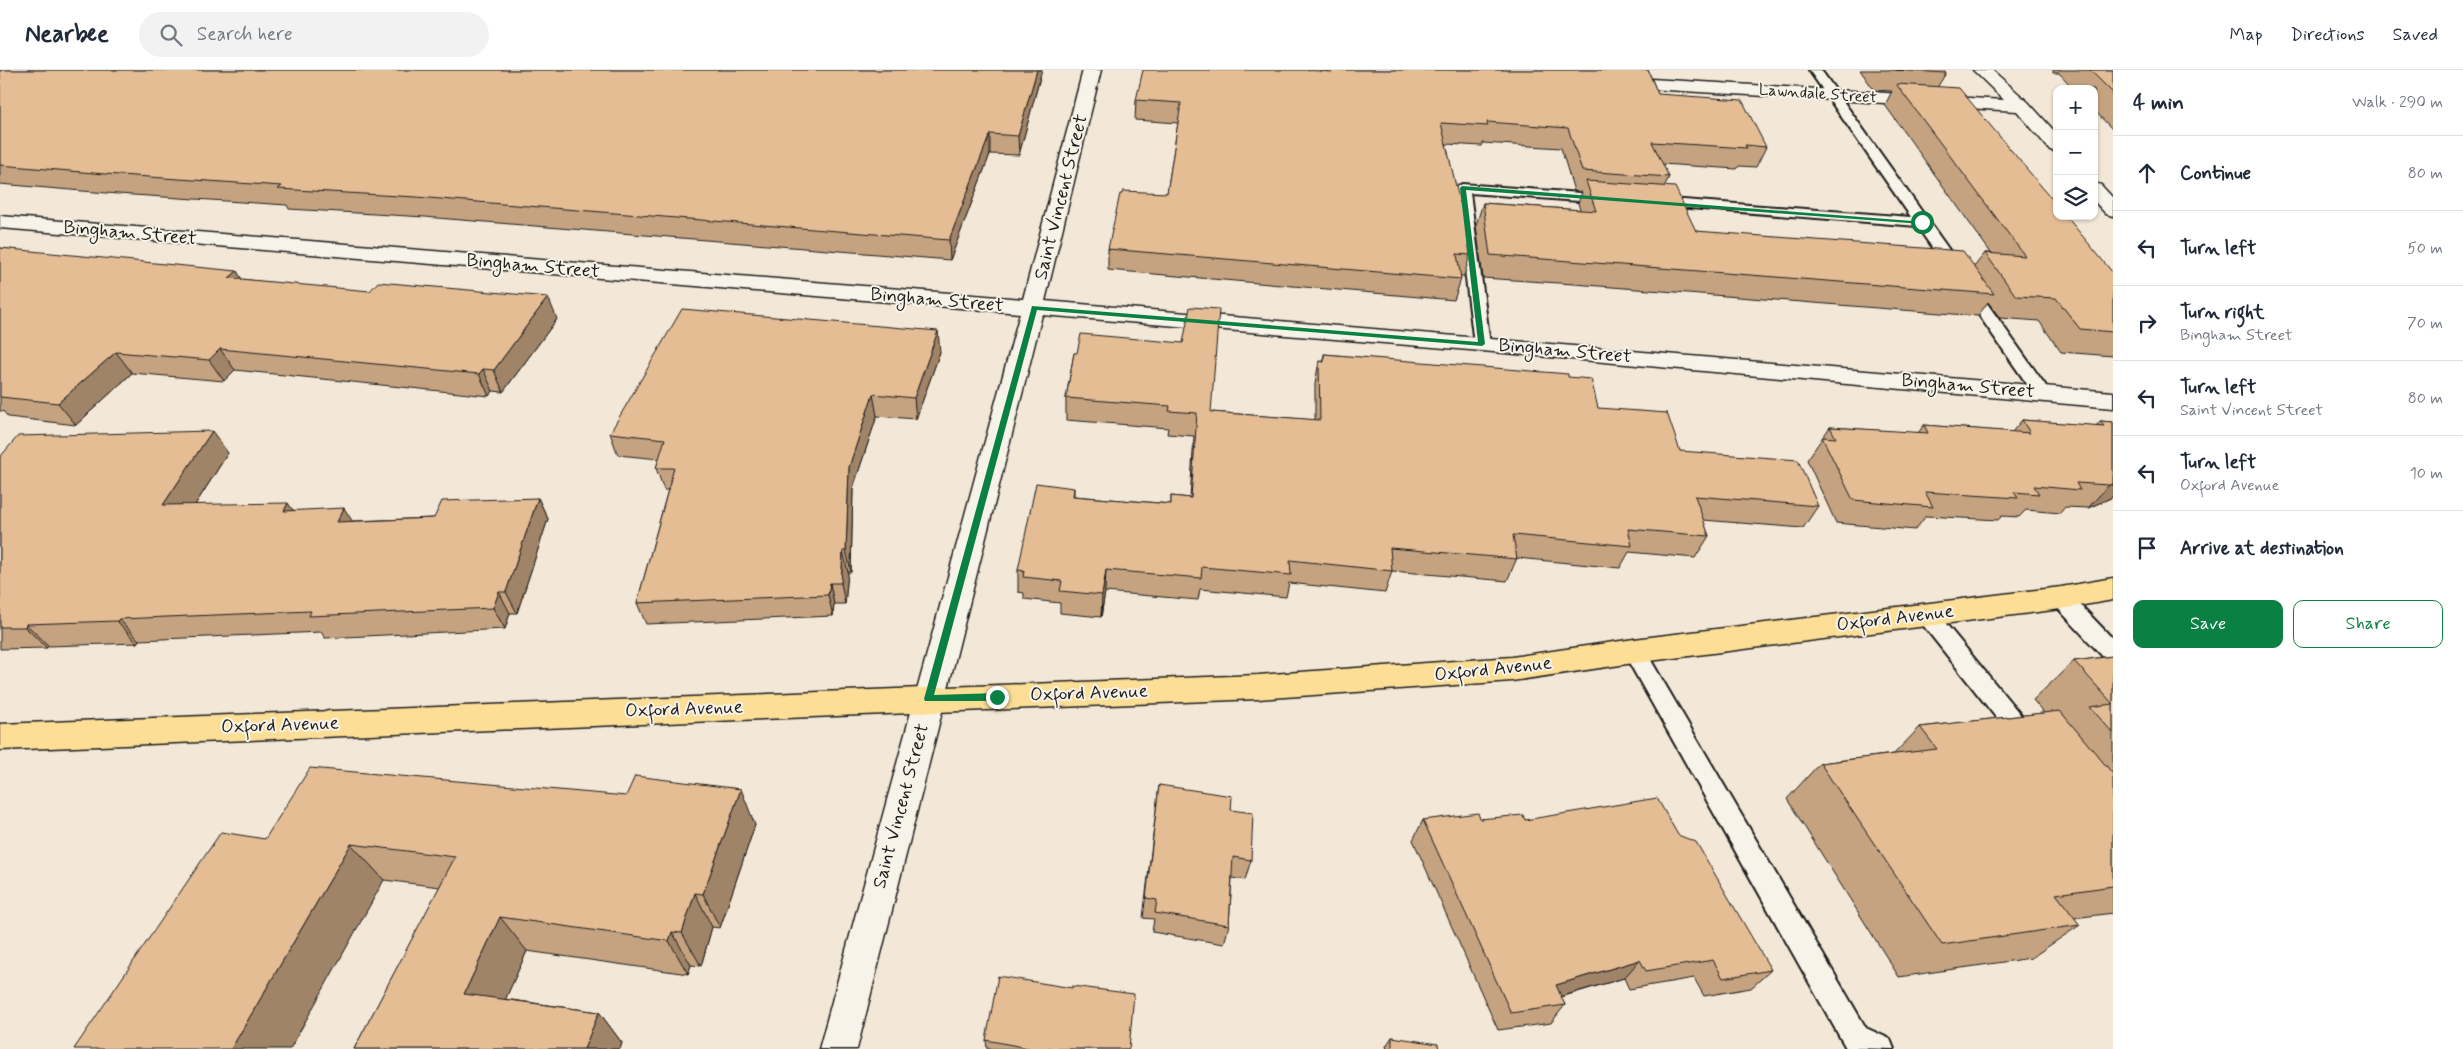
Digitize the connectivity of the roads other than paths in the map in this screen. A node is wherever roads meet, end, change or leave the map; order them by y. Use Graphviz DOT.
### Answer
graph roads {
  1 [pos="1092,70"];
  2 [pos="1815,70"];
  3 [pos="1982,70"];
  4 [pos="1604,81"];
  5 [pos="1833,95"];
  6 [pos="2022,106"];
  7 [pos="2053,141"];
  8 [pos="2098,193"];
  9 [pos="1619,200"];
  10 [pos="1638,201"];
  11 [pos="2113,210"];
  12 [pos="0,222"];
  13 [pos="1922,222"];
  14 [pos="1034,308"];
  15 [pos="1482,344"];
  16 [pos="2042,392"];
  17 [pos="2113,400"];
  18 [pos="2113,589"];
  19 [pos="2061,598"];
  20 [pos="1926,614"];
  21 [pos="1634,651"];
  22 [pos="2113,653"];
  23 [pos="929,699"];
  24 [pos="0,737"];
  25 [pos="2040,756"];
  26 [pos="838,1049"];
  27 [pos="1880,1049"];
  1 -- 14 [label="street, Saint Vincent Street"];
  2 -- 5 [label="lane"];
  3 -- 6 [label="street"];
  4 -- 5 [label="street, Lawndale Street"];
  5 -- 6 [label="street, Lawndale Street"];
  5 -- 13 [label="lane"];
  6 -- 7 [label="street"];
  8 -- 11 [label="street"];
  9 -- 15 [label="lane"];
  10 -- 13 [label="lane"];
  12 -- 14 [label="street, Bingham Street"];
  13 -- 16 [label="lane"];
  14 -- 15 [label="street, Bingham Street"];
  14 -- 23 [label="street, Saint Vincent Street"];
  15 -- 16 [label="street, Bingham Street"];
  16 -- 17 [label="street, Bingham Street"];
  18 -- 19 [label="main road, Oxford Avenue"];
  19 -- 20 [label="main road, Oxford Avenue"];
  19 -- 22 [label="lane"];
  20 -- 21 [label="main road, Oxford Avenue"];
  20 -- 25 [label="lane"];
  21 -- 23 [label="main road, Oxford Avenue"];
  21 -- 27 [label="lane"];
  23 -- 24 [label="main road, Oxford Avenue"];
  23 -- 26 [label="street, Saint Vincent Street"];
}
